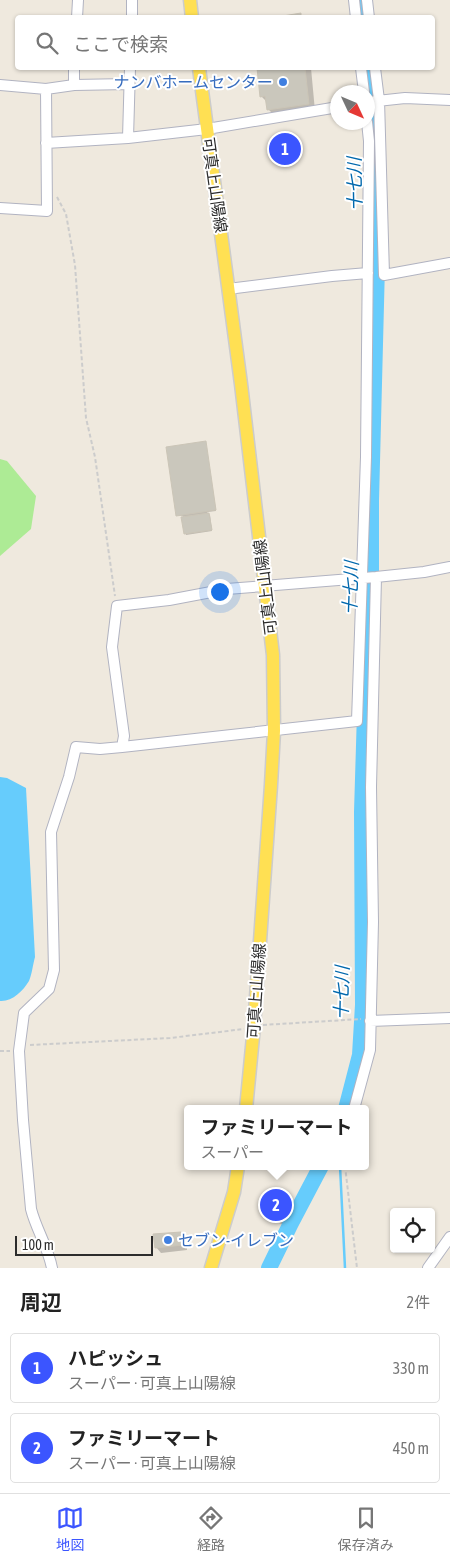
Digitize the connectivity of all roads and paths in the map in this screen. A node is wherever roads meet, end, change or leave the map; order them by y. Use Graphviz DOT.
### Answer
graph roads {
  1 [pos="78,0"];
  2 [pos="132,0"];
  3 [pos="190,0"];
  4 [pos="354,0"];
  5 [pos="367,0"];
  6 [pos="77,15"];
  7 [pos="132,15"];
  8 [pos="192,15"];
  9 [pos="356,15"];
  10 [pos="370,15"];
  11 [pos="74,70"];
  12 [pos="130,70"];
  13 [pos="199,70"];
  14 [pos="361,70"];
  15 [pos="375,70"];
  16 [pos="129,84"];
  17 [pos="0,85"];
  18 [pos="74,85"];
  19 [pos="363,85"];
  20 [pos="46,89"];
  21 [pos="379,100"];
  22 [pos="450,100"];
  23 [pos="375,101"];
  24 [pos="330,108"];
  25 [pos="207,129"];
  26 [pos="368,130"];
  27 [pos="128,138"];
  28 [pos="46,143"];
  29 [pos="46,187"];
  30 [pos="0,208"];
  31 [pos="450,263"];
  32 [pos="368,273"];
  33 [pos="228,289"];
  34 [pos="450,567"];
  35 [pos="362,577"];
  36 [pos="376,577"];
  37 [pos="265,586"];
  38 [pos="117,606"];
  39 [pos="274,731"];
  40 [pos="122,747"];
  41 [pos="450,1018"];
  42 [pos="365,1020"];
  43 [pos="254,1026"];
  44 [pos="20,1046"];
  45 [pos="246,1105"];
  46 [pos="355,1105"];
  47 [pos="237,1170"];
  48 [pos="345,1170"];
  49 [pos="450,1237"];
  50 [pos="52,1268"];
  51 [pos="211,1268"];
  52 [pos="356,1268"];
  53 [pos="428,1268"];
  1 -- 6 [label="street"];
  2 -- 7 [label="street"];
  3 -- 8 [label="main road"];
  4 -- 9 [label="street"];
  5 -- 10 [label="street"];
  11 -- 18 [label="street"];
  12 -- 16 [label="street"];
  13 -- 25 [label="main road, 可真上山陽線"];
  14 -- 19 [label="street"];
  15 -- 21 [label="street"];
  16 -- 18 [label="street"];
  16 -- 27 [label="street"];
  17 -- 20 [label="street"];
  18 -- 20 [label="street"];
  20 -- 28 [label="street"];
  21 -- 22 [label="street"];
  21 -- 23 [label="street"];
  21 -- 31 [label="street"];
  24 -- 25 [label="street"];
  25 -- 27 [label="street"];
  25 -- 33 [label="main road, 可真上山陽線"];
  26 -- 32 [label="street"];
  27 -- 28 [label="street"];
  28 -- 29 [label="street"];
  29 -- 30 [label="street"];
  29 -- 38 [label="path"];
  32 -- 33 [label="street"];
  32 -- 35 [label="street"];
  33 -- 37 [label="main road, 可真上山陽線"];
  34 -- 36 [label="street"];
  35 -- 36 [label="street"];
  35 -- 37 [label="street"];
  35 -- 39 [label="street"];
  36 -- 42 [label="street"];
  37 -- 38 [label="street"];
  37 -- 39 [label="main road, 可真上山陽線"];
  38 -- 40 [label="street"];
  39 -- 40 [label="street"];
  39 -- 43 [label="main road, 可真上山陽線"];
  40 -- 44 [label="street"];
  41 -- 42 [label="street"];
  42 -- 43 [label="path"];
  42 -- 46 [label="street"];
  43 -- 44 [label="path"];
  43 -- 45 [label="main road, 可真上山陽線"];
  44 -- 50 [label="street"];
  47 -- 51 [label="main road"];
  48 -- 52 [label="path"];
  49 -- 53 [label="street"];
}
